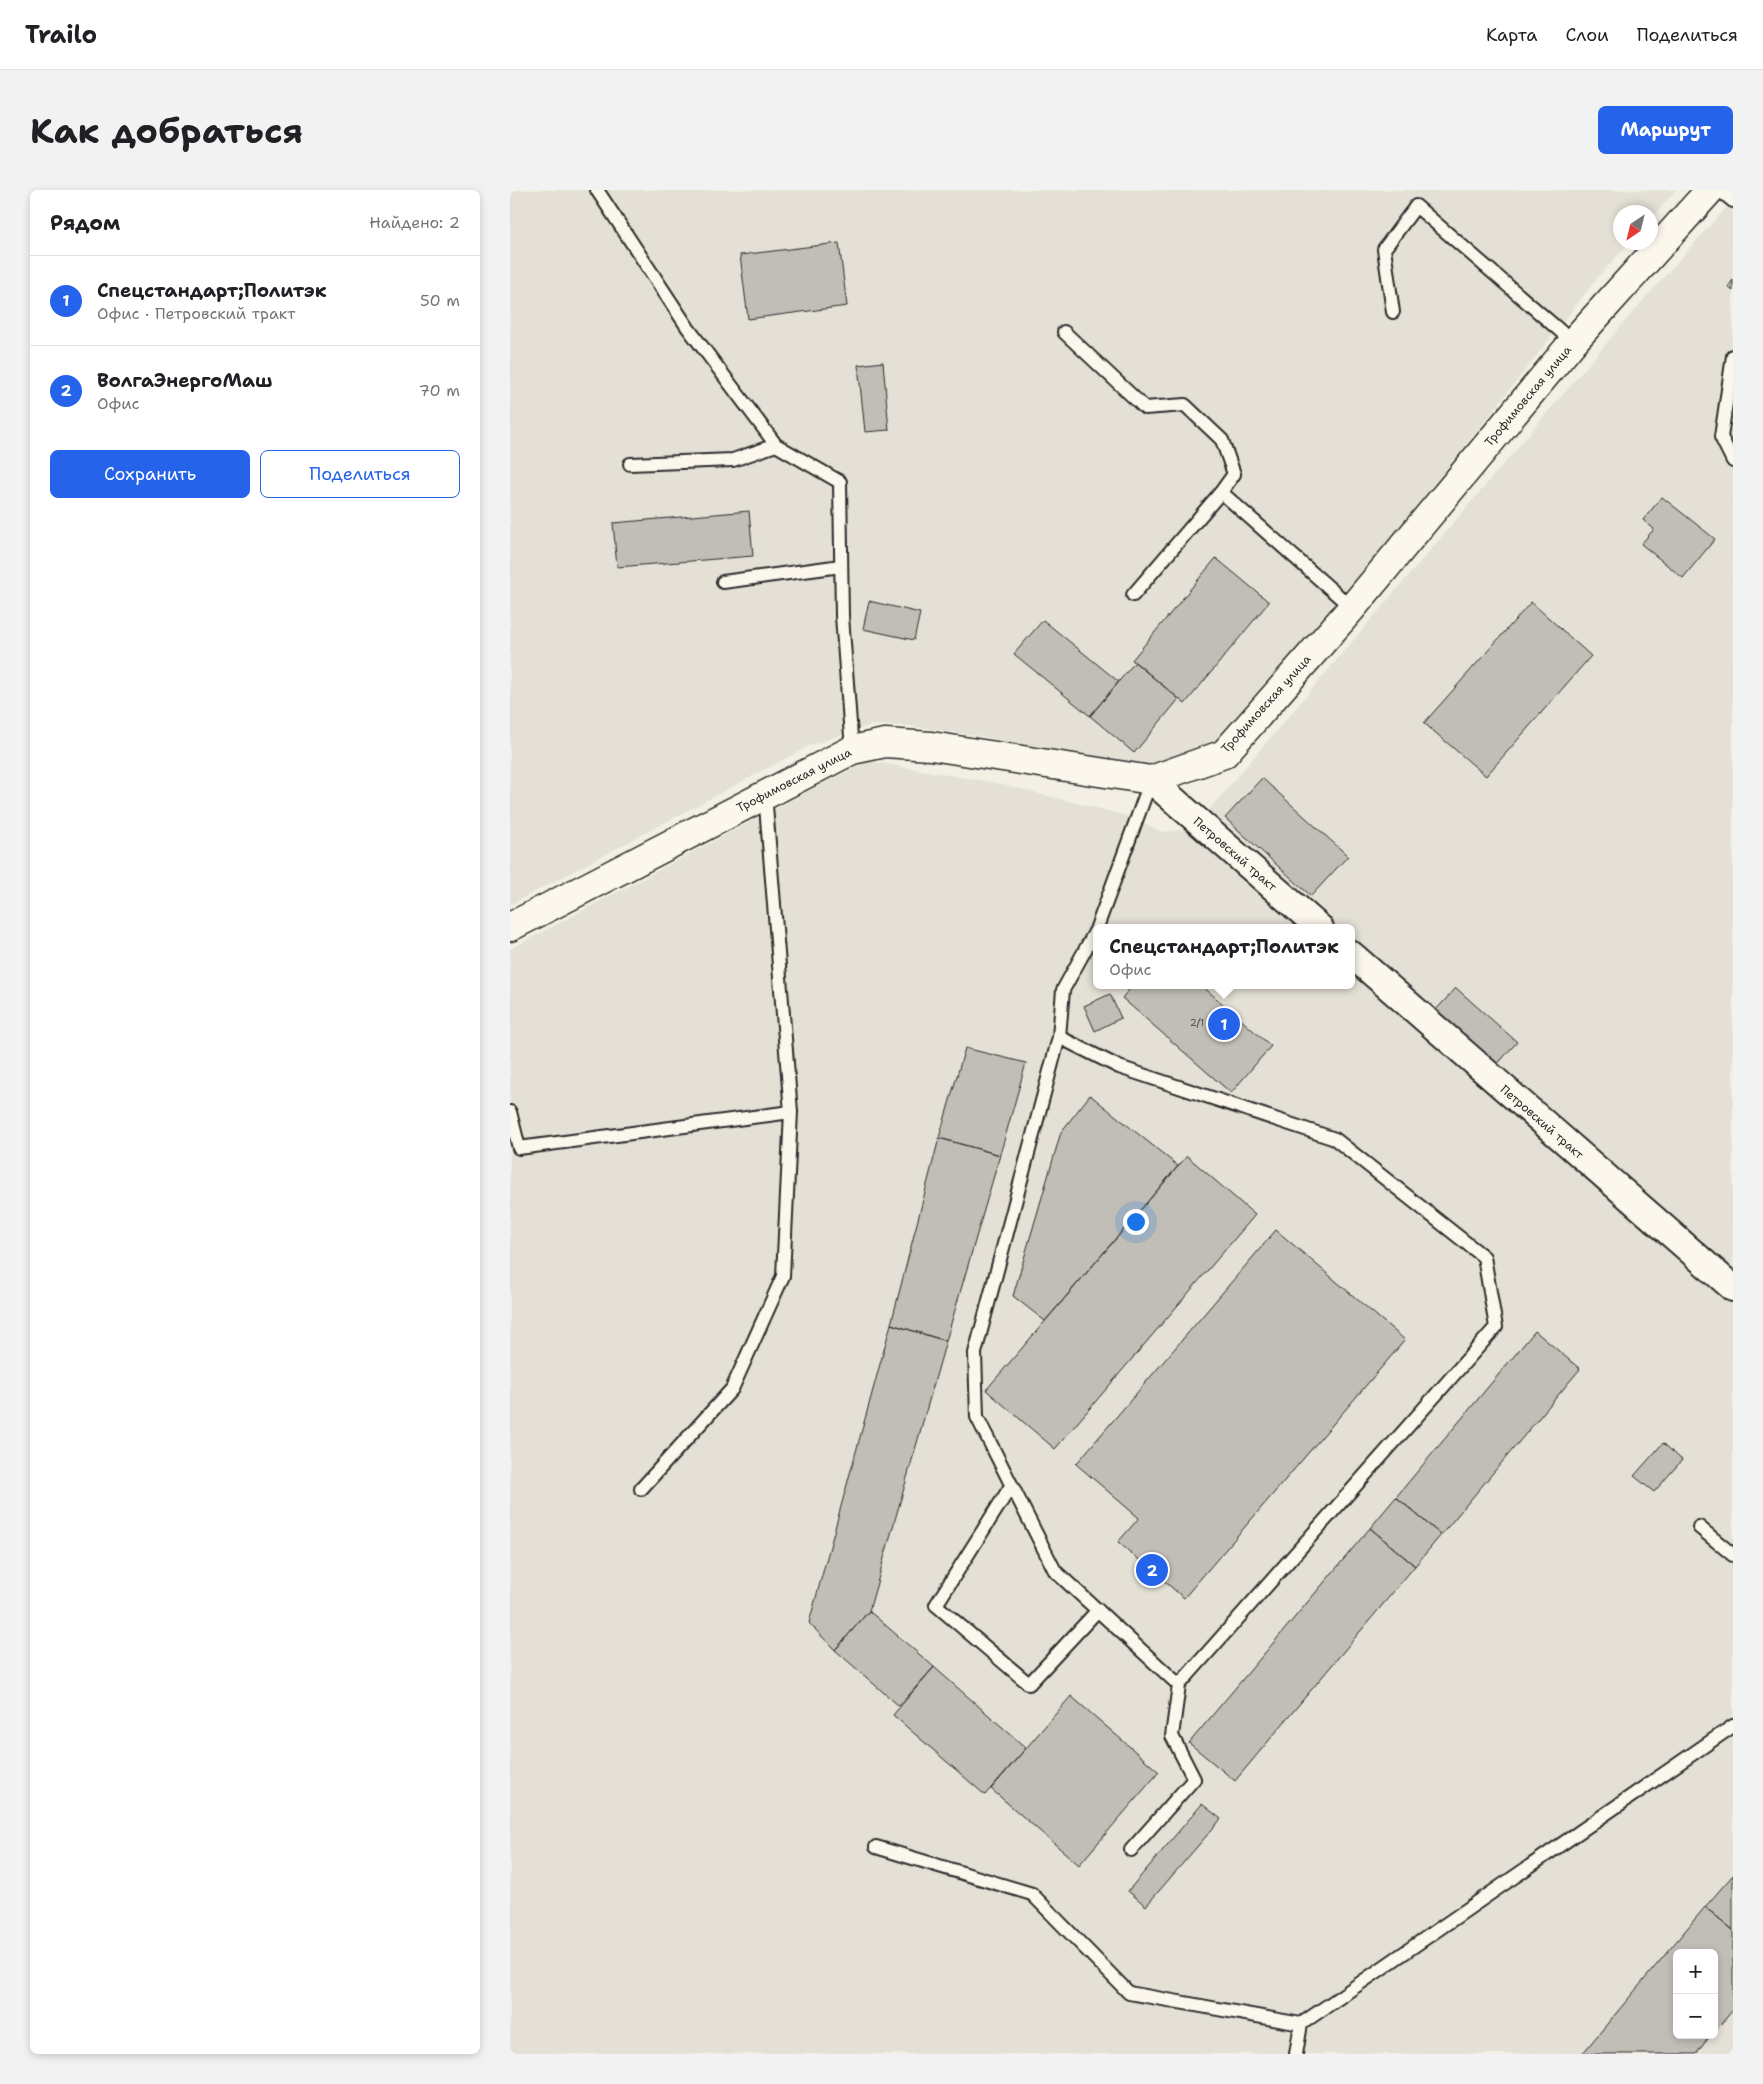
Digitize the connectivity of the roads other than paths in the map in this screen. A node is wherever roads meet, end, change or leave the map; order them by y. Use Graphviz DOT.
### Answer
graph roads {
  1 [pos="597,190"];
  2 [pos="1710,190"];
  3 [pos="1720,190"];
  4 [pos="1733,201"];
  5 [pos="1393,312"];
  6 [pos="1064,332"];
  7 [pos="1573,342"];
  8 [pos="1733,356"];
  9 [pos="776,445"];
  10 [pos="1733,461"];
  11 [pos="630,464"];
  12 [pos="1221,492"];
  13 [pos="841,566"];
  14 [pos="722,582"];
  15 [pos="1134,595"];
  16 [pos="1352,608"];
  17 [pos="852,750"];
  18 [pos="1151,780"];
  19 [pos="765,794"];
  20 [pos="1098,924"];
  21 [pos="1315,924"];
  22 [pos="510,927"];
  23 [pos="1093,935"];
  24 [pos="1355,958"];
  25 [pos="1059,1037"];
  26 [pos="510,1112"];
  27 [pos="790,1112"];
  28 [pos="1733,1288"];
  29 [pos="1011,1486"];
  30 [pos="642,1489"];
  31 [pos="1699,1527"];
  32 [pos="1733,1555"];
  33 [pos="1098,1610"];
  34 [pos="1179,1685"];
  35 [pos="1733,1726"];
  36 [pos="876,1847"];
  37 [pos="1131,1850"];
  38 [pos="1301,2024"];
  39 [pos="1296,2054"];
  1 -- 9 [label="lane"];
  2 -- 7 [label="street, Трофимовская улица"];
  3 -- 4 [label="lane"];
  5 -- 7 [label="lane"];
  6 -- 12 [label="lane"];
  7 -- 16 [label="street, Трофимовская улица"];
  8 -- 10 [label="lane"];
  9 -- 11 [label="lane"];
  9 -- 13 [label="lane"];
  12 -- 15 [label="lane"];
  12 -- 16 [label="lane"];
  13 -- 14 [label="lane"];
  13 -- 17 [label="lane"];
  16 -- 18 [label="street, Трофимовская улица"];
  17 -- 18 [label="street, Трофимовская улица"];
  17 -- 19 [label="street, Трофимовская улица"];
  18 -- 20 [label="lane"];
  18 -- 21 [label="street, Петровский тракт"];
  19 -- 22 [label="street, Трофимовская улица"];
  19 -- 27 [label="lane"];
  23 -- 25 [label="lane"];
  24 -- 28 [label="street, Петровский тракт"];
  25 -- 29 [label="lane"];
  25 -- 34 [label="lane"];
  26 -- 27 [label="lane"];
  27 -- 30 [label="lane"];
  29 -- 33 [label="lane"];
  29 -- 33 [label="lane"];
  31 -- 32 [label="lane"];
  33 -- 34 [label="lane"];
  34 -- 37 [label="lane"];
  35 -- 38 [label="lane"];
  36 -- 38 [label="lane"];
  38 -- 39 [label="lane"];
}
